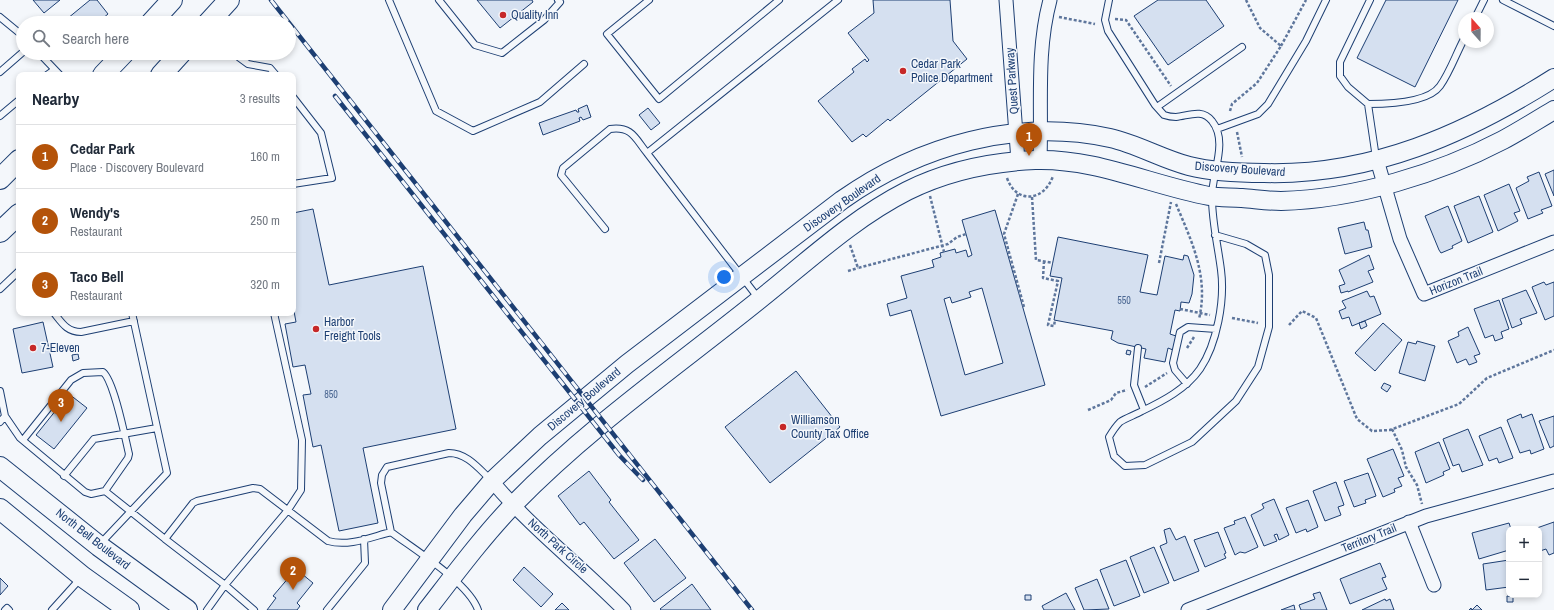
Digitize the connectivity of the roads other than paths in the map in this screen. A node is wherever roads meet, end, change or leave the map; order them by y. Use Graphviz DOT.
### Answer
graph roads {
  1 [pos="172,0"];
  2 [pos="229,0"];
  3 [pos="389,0"];
  4 [pos="439,0"];
  5 [pos="558,0"];
  6 [pos="649,0"];
  7 [pos="779,0"];
  8 [pos="838,0"];
  9 [pos="1006,0"];
  10 [pos="1050,0"];
  11 [pos="1109,0"];
  12 [pos="1326,0"];
  13 [pos="1370,0"];
  14 [pos="1484,0"];
  15 [pos="1503,0"];
  16 [pos="1478,12"];
  17 [pos="157,16"];
  18 [pos="214,16"];
  19 [pos="1,19"];
  20 [pos="1554,26"];
  21 [pos="16,31"];
  22 [pos="1242,47"];
  23 [pos="1459,48"];
  24 [pos="16,58"];
  25 [pos="46,60"];
  26 [pos="117,60"];
  27 [pos="175,60"];
  28 [pos="243,60"];
  29 [pos="584,64"];
  30 [pos="54,70"];
  31 [pos="0,72"];
  32 [pos="51,72"];
  33 [pos="56,72"];
  34 [pos="106,72"];
  35 [pos="164,72"];
  36 [pos="273,72"];
  37 [pos="1554,78"];
  38 [pos="296,101"];
  39 [pos="16,103"];
  40 [pos="1368,104"];
  41 [pos="1157,107"];
  42 [pos="1554,110"];
  43 [pos="0,116"];
  44 [pos="1216,130"];
  45 [pos="1041,131"];
  46 [pos="1016,132"];
  47 [pos="647,153"];
  48 [pos="1040,160"];
  49 [pos="1377,160"];
  50 [pos="1018,161"];
  51 [pos="16,163"];
  52 [pos="1217,170"];
  53 [pos="0,179"];
  54 [pos="296,184"];
  55 [pos="1385,186"];
  56 [pos="1211,196"];
  57 [pos="16,217"];
  58 [pos="605,230"];
  59 [pos="0,232"];
  60 [pos="1215,235"];
  61 [pos="1554,242"];
  62 [pos="16,274"];
  63 [pos="743,277"];
  64 [pos="0,288"];
  65 [pos="760,300"];
  66 [pos="56,316"];
  67 [pos="133,316"];
  68 [pos="275,316"];
  69 [pos="134,321"];
  70 [pos="1216,329"];
  71 [pos="1138,348"];
  72 [pos="1187,384"];
  73 [pos="0,391"];
  74 [pos="1144,410"];
  75 [pos="5,416"];
  76 [pos="0,422"];
  77 [pos="157,428"];
  78 [pos="124,434"];
  79 [pos="23,440"];
  80 [pos="0,467"];
  81 [pos="64,476"];
  82 [pos="492,481"];
  83 [pos="1554,481"];
  84 [pos="105,491"];
  85 [pos="513,505"];
  86 [pos="0,510"];
  87 [pos="288,510"];
  88 [pos="132,511"];
  89 [pos="1409,522"];
  90 [pos="391,532"];
  91 [pos="166,539"];
  92 [pos="364,539"];
  93 [pos="99,546"];
  94 [pos="429,560"];
  95 [pos="83,577"];
  96 [pos="452,578"];
  97 [pos="225,585"];
  98 [pos="1434,585"];
  99 [pos="5,610"];
  100 [pos="9,610"];
  101 [pos="52,610"];
  102 [pos="129,610"];
  103 [pos="187,610"];
  104 [pos="207,610"];
  105 [pos="254,610"];
  106 [pos="327,610"];
  107 [pos="392,610"];
  108 [pos="427,610"];
  109 [pos="478,610"];
  110 [pos="624,610"];
  111 [pos="1188,610"];
  1 -- 17 [label="main road"];
  2 -- 18 [label="main road"];
  3 -- 29 [label="lane"];
  4 -- 5 [label="lane"];
  6 -- 7 [label="lane"];
  8 -- 47 [label="lane"];
  9 -- 46 [label="street, Quest Parkway"];
  10 -- 45 [label="street"];
  11 -- 41 [label="lane"];
  12 -- 44 [label="lane"];
  13 -- 40 [label="lane"];
  14 -- 16 [label="lane"];
  15 -- 20 [label="lane"];
  19 -- 21 [label="lane"];
  22 -- 41 [label="lane"];
  23 -- 40 [label="lane"];
  24 -- 31 [label="lane"];
  25 -- 30 [label="lane"];
  26 -- 34 [label="main road"];
  27 -- 35 [label="main road"];
  28 -- 36 [label="lane"];
  30 -- 32 [label="lane"];
  30 -- 33 [label="lane"];
  37 -- 49 [label="street, Discovery Boulevard"];
  38 -- 54 [label="lane"];
  39 -- 43 [label="lane"];
  40 -- 49 [label="lane"];
  41 -- 44 [label="lane"];
  42 -- 55 [label="street, Discovery Boulevard"];
  44 -- 52 [label="lane"];
  45 -- 46 [label="street, Discovery Boulevard"];
  45 -- 48 [label="street"];
  45 -- 52 [label="street, Discovery Boulevard"];
  46 -- 50 [label="street, Quest Parkway"];
  46 -- 63 [label="street, Discovery Boulevard"];
  47 -- 58 [label="lane"];
  47 -- 63 [label="lane"];
  48 -- 50 [label="street, Discovery Boulevard"];
  48 -- 56 [label="street, Discovery Boulevard"];
  49 -- 52 [label="street, Discovery Boulevard"];
  49 -- 55 [label="street, Horizon Trail"];
  50 -- 65 [label="street, Discovery Boulevard"];
  51 -- 53 [label="main road"];
  52 -- 56 [label="lane"];
  55 -- 56 [label="street, Discovery Boulevard"];
  55 -- 61 [label="street, Horizon Trail"];
  56 -- 60 [label="lane"];
  57 -- 59 [label="main road"];
  60 -- 70 [label="lane"];
  60 -- 74 [label="lane"];
  62 -- 64 [label="lane"];
  63 -- 65 [label="lane"];
  63 -- 82 [label="street, Discovery Boulevard"];
  65 -- 85 [label="street, Discovery Boulevard"];
  66 -- 69 [label="lane"];
  67 -- 69 [label="lane"];
  68 -- 87 [label="lane"];
  69 -- 77 [label="lane"];
  70 -- 72 [label="lane"];
  70 -- 72 [label="lane"];
  71 -- 74 [label="lane"];
  72 -- 74 [label="lane"];
  73 -- 75 [label="lane"];
  75 -- 76 [label="lane"];
  75 -- 79 [label="lane"];
  77 -- 78 [label="lane"];
  77 -- 88 [label="lane"];
  78 -- 79 [label="lane"];
  78 -- 81 [label="lane"];
  78 -- 84 [label="lane"];
  79 -- 81 [label="lane"];
  80 -- 93 [label="main road, North Bell Boulevard"];
  81 -- 84 [label="lane"];
  82 -- 85 [label="street, North Park Circle"];
  82 -- 90 [label="lane"];
  82 -- 94 [label="street, Discovery Boulevard"];
  83 -- 89 [label="street, Territory Trail"];
  84 -- 88 [label="lane"];
  85 -- 96 [label="street, Discovery Boulevard"];
  85 -- 110 [label="street, North Park Circle"];
  86 -- 95 [label="main road"];
  87 -- 91 [label="lane"];
  87 -- 92 [label="lane"];
  87 -- 97 [label="lane"];
  88 -- 91 [label="lane"];
  88 -- 93 [label="lane"];
  89 -- 98 [label="street"];
  89 -- 111 [label="street, Territory Trail"];
  90 -- 92 [label="lane"];
  90 -- 94 [label="lane"];
  91 -- 97 [label="lane"];
  92 -- 106 [label="lane"];
  93 -- 103 [label="main road, North Bell Boulevard"];
  94 -- 96 [label="lane"];
  94 -- 107 [label="street, Discovery Boulevard"];
  95 -- 101 [label="lane"];
  95 -- 102 [label="main road"];
  96 -- 108 [label="street, Discovery Boulevard"];
  96 -- 109 [label="lane"];
  97 -- 104 [label="lane"];
  97 -- 105 [label="lane"];
  99 -- 100 [label="lane"];
}
